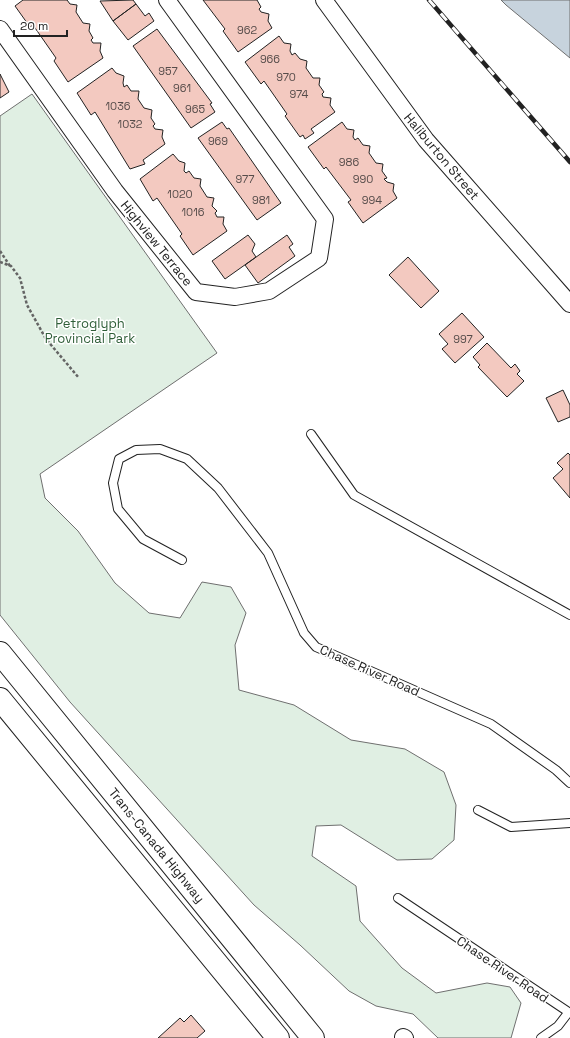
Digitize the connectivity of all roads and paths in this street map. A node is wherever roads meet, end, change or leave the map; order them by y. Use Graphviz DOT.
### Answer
graph roads {
  1 [pos="167,0"];
  2 [pos="324,0"];
  3 [pos="0,29"];
  4 [pos="0,251"];
  5 [pos="0,262"];
  6 [pos="11,266"];
  7 [pos="570,304"];
  8 [pos="79,378"];
  9 [pos="311,434"];
  10 [pos="182,560"];
  11 [pos="570,616"];
  12 [pos="0,653"];
  13 [pos="0,699"];
  14 [pos="570,783"];
  15 [pos="478,810"];
  16 [pos="570,823"];
  17 [pos="398,898"];
  18 [pos="569,1013"];
  19 [pos="278,1038"];
  20 [pos="313,1038"];
  21 [pos="541,1038"];
  1 -- 3 [label="street, Highview Terrace"];
  2 -- 7 [label="street, Haliburton Street"];
  4 -- 6 [label="path"];
  5 -- 6 [label="path"];
  6 -- 8 [label="path"];
  9 -- 11 [label="lane"];
  10 -- 14 [label="lane, Chase River Road"];
  12 -- 20 [label="highway, Trans-Canada Highway"];
  13 -- 19 [label="highway"];
  15 -- 16 [label="lane"];
  17 -- 18 [label="lane, Chase River Road"];
  18 -- 21 [label="lane, Chase River Road"];
}
